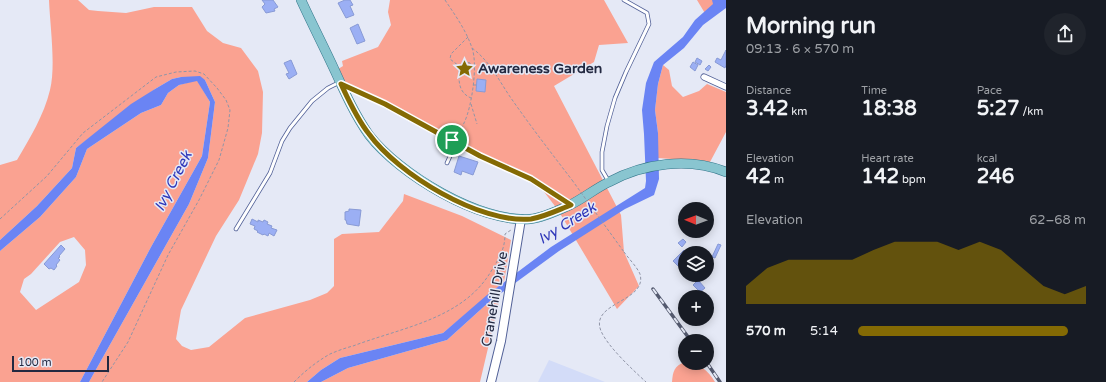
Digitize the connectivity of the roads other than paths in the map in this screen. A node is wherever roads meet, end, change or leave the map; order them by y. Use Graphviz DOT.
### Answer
graph roads {
  1 [pos="301,0"];
  2 [pos="624,0"];
  3 [pos="704,77"];
  4 [pos="340,83"];
  5 [pos="726,86"];
  6 [pos="454,142"];
  7 [pos="447,163"];
  8 [pos="726,172"];
  9 [pos="609,182"];
  10 [pos="571,205"];
  11 [pos="521,219"];
  12 [pos="236,229"];
  13 [pos="491,382"];
  1 -- 4 [label="main road"];
  2 -- 9 [label="lane"];
  3 -- 5 [label="street"];
  4 -- 6 [label="street"];
  4 -- 11 [label="main road"];
  4 -- 12 [label="lane"];
  6 -- 7 [label="lane"];
  6 -- 10 [label="street"];
  8 -- 9 [label="main road"];
  9 -- 10 [label="main road"];
  10 -- 11 [label="main road"];
  11 -- 13 [label="main road, Cranehill Drive"];
}
